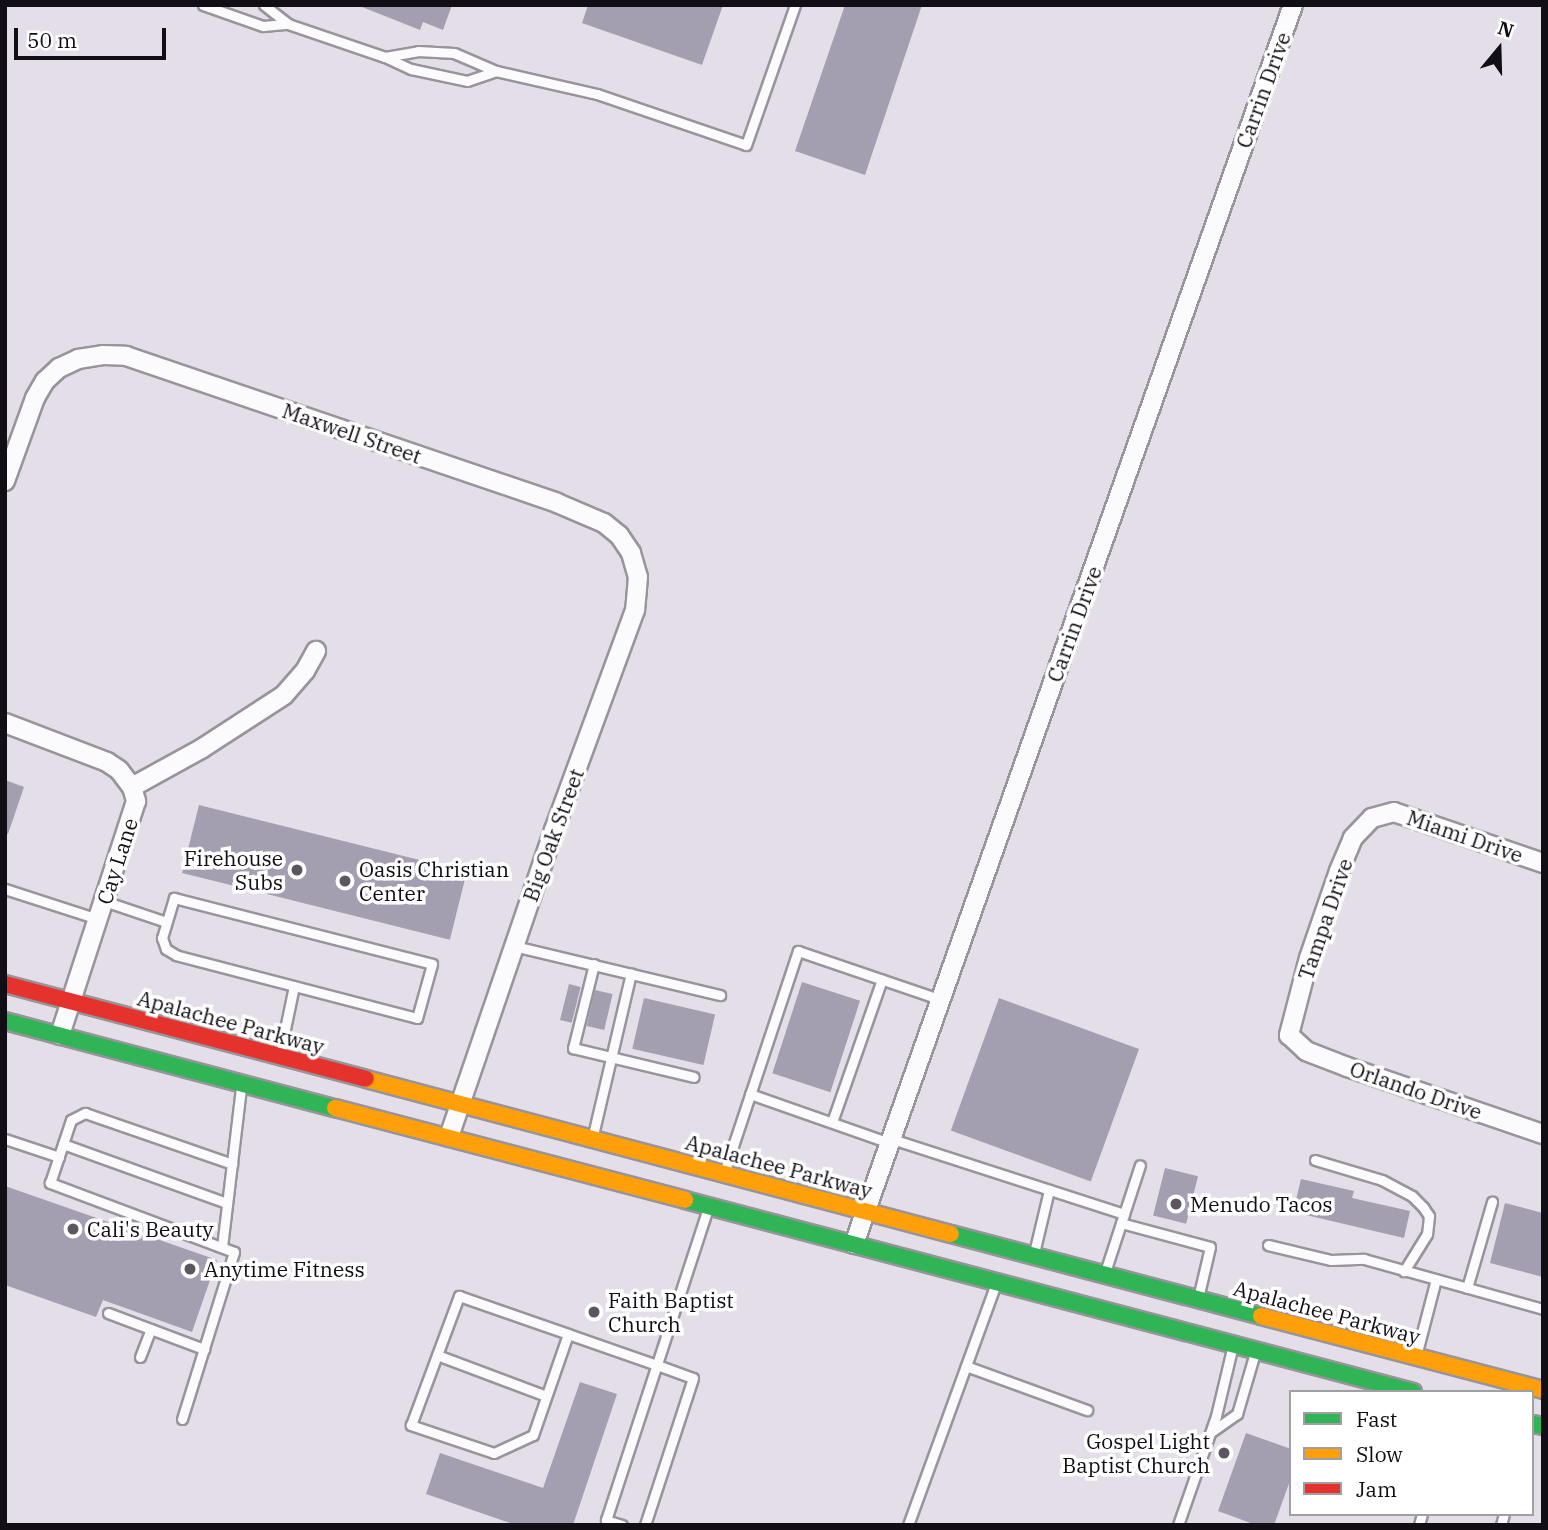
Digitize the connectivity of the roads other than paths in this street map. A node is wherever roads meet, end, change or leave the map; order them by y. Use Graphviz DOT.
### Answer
graph roads {
  1 [pos="203,5"];
  2 [pos="264,5"];
  3 [pos="794,5"];
  4 [pos="1293,5"];
  5 [pos="288,24"];
  6 [pos="385,57"];
  7 [pos="496,71"];
  8 [pos="5,481"];
  9 [pos="619,535"];
  10 [pos="316,651"];
  11 [pos="5,723"];
  12 [pos="132,787"];
  13 [pos="1386,812"];
  14 [pos="1543,863"];
  15 [pos="5,889"];
  16 [pos="104,901"];
  17 [pos="98,919"];
  18 [pos="166,922"];
  19 [pos="514,946"];
  20 [pos="594,964"];
  21 [pos="631,973"];
  22 [pos="882,979"];
  23 [pos="5,984"];
  24 [pos="294,986"];
  25 [pos="720,995"];
  26 [pos="942,1000"];
  27 [pos="71,1001"];
  28 [pos="5,1021"];
  29 [pos="60,1035"];
  30 [pos="1292,1041"];
  31 [pos="279,1057"];
  32 [pos="611,1057"];
  33 [pos="694,1077"];
  34 [pos="241,1082"];
  35 [pos="750,1094"];
  36 [pos="460,1105"];
  37 [pos="832,1122"];
  38 [pos="1543,1135"];
  39 [pos="449,1137"];
  40 [pos="5,1139"];
  41 [pos="592,1139"];
  42 [pos="892,1141"];
  43 [pos="63,1144"];
  44 [pos="59,1157"];
  45 [pos="1315,1160"];
  46 [pos="232,1164"];
  47 [pos="1140,1165"];
  48 [pos="724,1174"];
  49 [pos="1049,1190"];
  50 [pos="1492,1202"];
  51 [pos="227,1203"];
  52 [pos="708,1205"];
  53 [pos="867,1210"];
  54 [pos="1123,1219"];
  55 [pos="854,1244"];
  56 [pos="1268,1245"];
  57 [pos="222,1247"];
  58 [pos="1034,1256"];
  59 [pos="1404,1270"];
  60 [pos="1105,1274"];
  61 [pos="1436,1279"];
  62 [pos="997,1282"];
  63 [pos="1467,1288"];
  64 [pos="1198,1299"];
  65 [pos="1543,1309"];
  66 [pos="108,1313"];
  67 [pos="150,1329"];
  68 [pos="568,1334"];
  69 [pos="1233,1344"];
  70 [pos="204,1349"];
  71 [pos="1256,1350"];
  72 [pos="437,1355"];
  73 [pos="140,1357"];
  74 [pos="1416,1357"];
  75 [pos="657,1365"];
  76 [pos="966,1366"];
  77 [pos="1406,1390"];
  78 [pos="1543,1390"];
  79 [pos="546,1396"];
  80 [pos="1087,1410"];
  81 [pos="182,1419"];
  82 [pos="1211,1432"];
  83 [pos="622,1525"];
  84 [pos="645,1525"];
  85 [pos="908,1525"];
  86 [pos="1178,1525"];
  1 -- 5 [label="lane"];
  2 -- 5 [label="lane"];
  3 -- 7 [label="lane"];
  4 -- 26 [label="street, Carrin Drive"];
  5 -- 6 [label="lane"];
  6 -- 7 [label="lane"];
  6 -- 7 [label="lane"];
  8 -- 9 [label="street, Maxwell Street"];
  9 -- 19 [label="street, Big Oak Street"];
  10 -- 12 [label="street, Cay Lane"];
  11 -- 12 [label="street"];
  12 -- 16 [label="street, Cay Lane"];
  13 -- 14 [label="street, Miami Drive"];
  13 -- 30 [label="street, Tampa Drive"];
  15 -- 17 [label="lane"];
  16 -- 17 [label="street, Cay Lane"];
  16 -- 18 [label="lane"];
  17 -- 27 [label="street, Cay Lane"];
  18 -- 24 [label="lane"];
  18 -- 24 [label="lane"];
  19 -- 20 [label="lane"];
  19 -- 36 [label="street, Big Oak Street"];
  20 -- 21 [label="lane"];
  20 -- 32 [label="lane"];
  21 -- 25 [label="lane"];
  21 -- 32 [label="lane"];
  22 -- 26 [label="lane"];
  22 -- 35 [label="lane"];
  22 -- 37 [label="lane"];
  23 -- 27 [label="main road, Apalachee Parkway"];
  24 -- 31 [label="lane"];
  26 -- 42 [label="street, Carrin Drive"];
  27 -- 29 [label="street, Cay Lane"];
  27 -- 31 [label="main road, Apalachee Parkway"];
  28 -- 29 [label="main road"];
  29 -- 34 [label="main road"];
  30 -- 38 [label="street, Orlando Drive"];
  31 -- 36 [label="main road, Apalachee Parkway"];
  32 -- 33 [label="lane"];
  32 -- 41 [label="lane"];
  34 -- 39 [label="main road"];
  34 -- 46 [label="lane"];
  35 -- 37 [label="lane"];
  35 -- 48 [label="lane"];
  36 -- 39 [label="street, Big Oak Street"];
  36 -- 41 [label="main road, Apalachee Parkway"];
  37 -- 42 [label="lane"];
  39 -- 52 [label="main road"];
  40 -- 44 [label="lane"];
  41 -- 48 [label="main road, Apalachee Parkway"];
  42 -- 49 [label="lane"];
  42 -- 53 [label="street, Carrin Drive"];
  43 -- 44 [label="lane"];
  43 -- 46 [label="lane"];
  43 -- 51 [label="lane"];
  44 -- 57 [label="lane"];
  45 -- 59 [label="lane"];
  46 -- 51 [label="lane"];
  47 -- 54 [label="lane"];
  48 -- 53 [label="main road, Apalachee Parkway"];
  49 -- 54 [label="lane"];
  49 -- 58 [label="lane"];
  50 -- 63 [label="lane"];
  51 -- 57 [label="lane"];
  52 -- 55 [label="main road"];
  52 -- 75 [label="lane"];
  53 -- 55 [label="street, Carrin Drive"];
  53 -- 58 [label="main road, Apalachee Parkway"];
  54 -- 60 [label="lane"];
  54 -- 64 [label="lane"];
  55 -- 62 [label="main road"];
  56 -- 59 [label="lane"];
  57 -- 70 [label="lane"];
  58 -- 60 [label="main road, Apalachee Parkway"];
  59 -- 61 [label="lane"];
  60 -- 64 [label="main road, Apalachee Parkway"];
  61 -- 63 [label="lane"];
  61 -- 74 [label="lane"];
  62 -- 69 [label="main road"];
  62 -- 76 [label="lane"];
  63 -- 65 [label="lane"];
  64 -- 74 [label="main road, Apalachee Parkway"];
  66 -- 67 [label="lane"];
  67 -- 70 [label="lane"];
  67 -- 73 [label="lane"];
  68 -- 72 [label="lane"];
  68 -- 75 [label="lane"];
  68 -- 79 [label="lane"];
  69 -- 71 [label="main road"];
  69 -- 82 [label="lane"];
  70 -- 81 [label="lane"];
  71 -- 77 [label="main road"];
  71 -- 82 [label="lane"];
  72 -- 79 [label="lane"];
  72 -- 79 [label="lane"];
  74 -- 78 [label="main road, Apalachee Parkway"];
  75 -- 83 [label="lane"];
  75 -- 84 [label="lane"];
  76 -- 80 [label="lane"];
  76 -- 85 [label="lane"];
  82 -- 86 [label="lane"];
}
